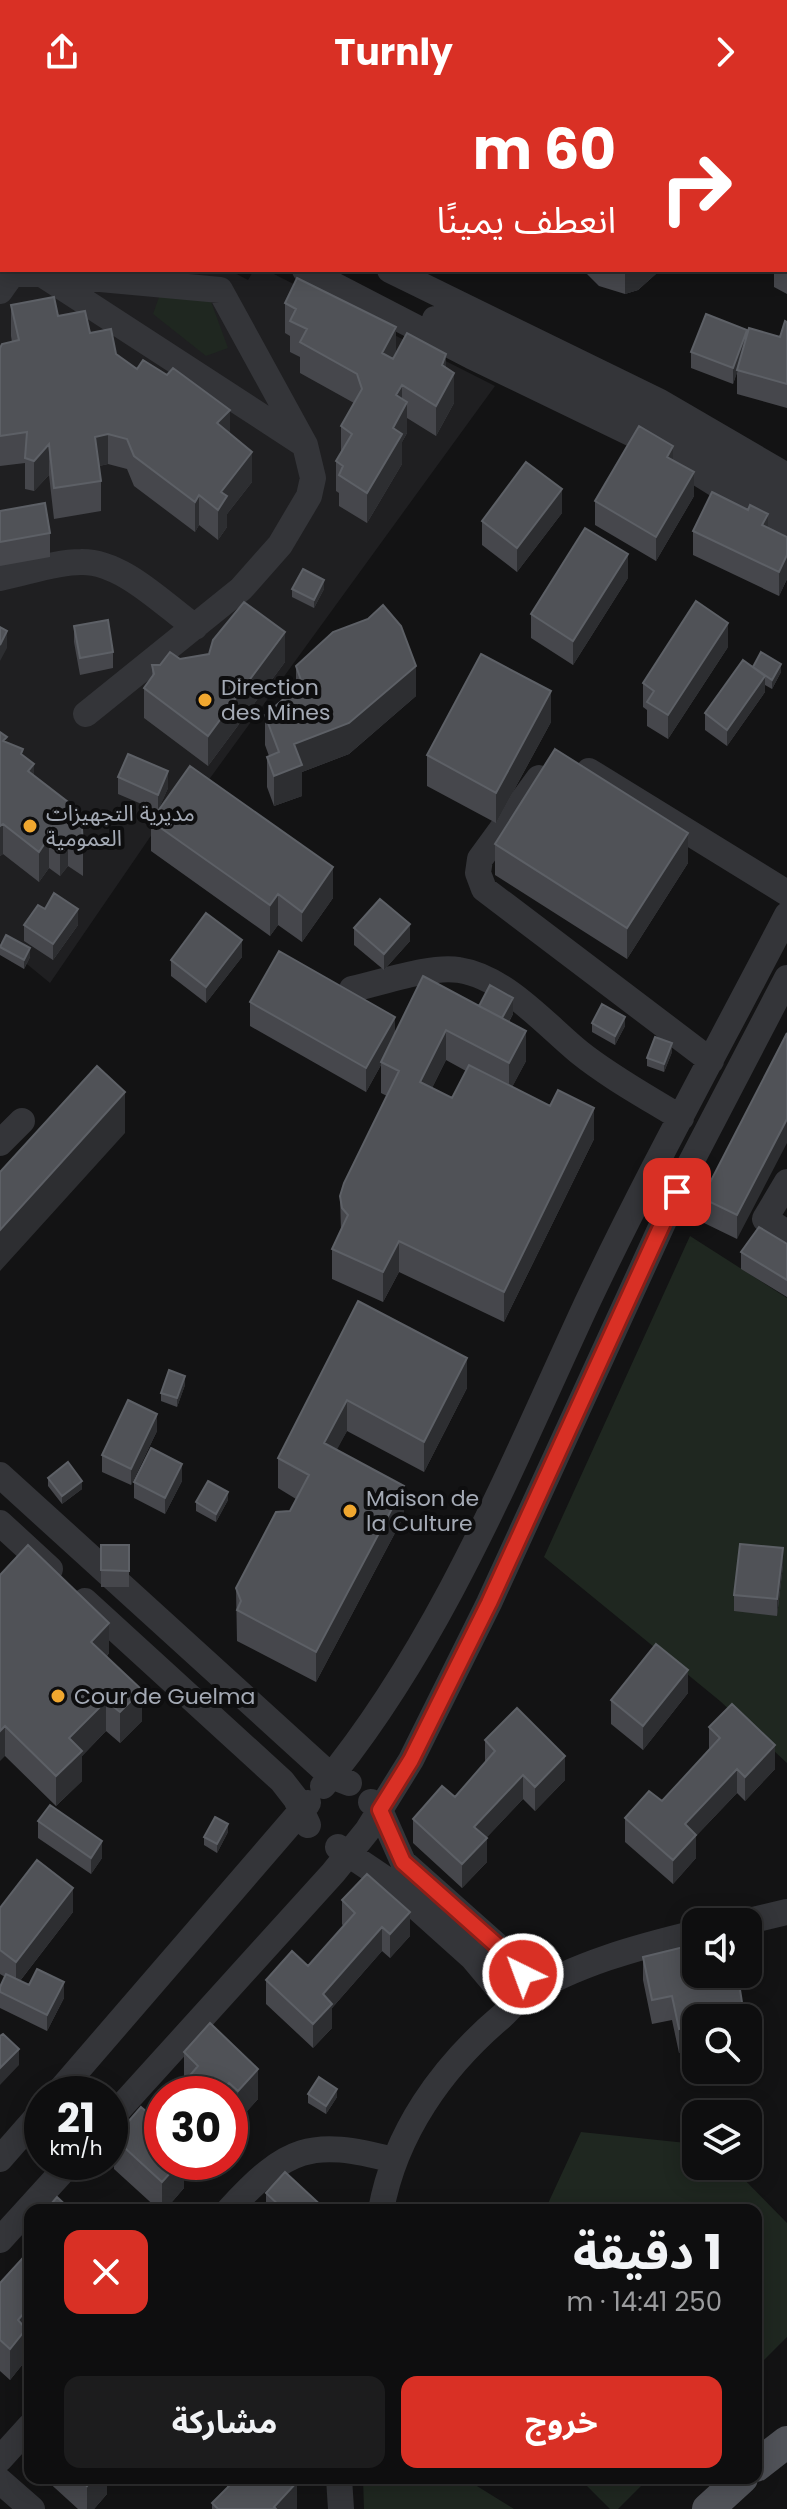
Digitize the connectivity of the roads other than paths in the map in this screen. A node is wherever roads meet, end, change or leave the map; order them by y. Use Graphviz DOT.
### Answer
graph roads {
  1 [pos="309,272"];
  2 [pos="344,272"];
  3 [pos="394,272"];
  4 [pos="35,273"];
  5 [pos="225,280"];
  6 [pos="0,291"];
  7 [pos="305,445"];
  8 [pos="787,476"];
  9 [pos="787,502"];
  10 [pos="787,528"];
  11 [pos="0,578"];
  12 [pos="195,627"];
  13 [pos="86,714"];
  14 [pos="787,893"];
  15 [pos="787,915"];
  16 [pos="787,978"];
  17 [pos="352,989"];
  18 [pos="711,1061"];
  19 [pos="681,1118"];
  20 [pos="22,1121"];
  21 [pos="1,1140"];
  22 [pos="787,1182"];
  23 [pos="787,1233"];
  24 [pos="0,1475"];
  25 [pos="0,1523"];
  26 [pos="337,1803"];
  27 [pos="344,1850"];
  28 [pos="787,1912"];
  29 [pos="762,1918"];
  30 [pos="682,1937"];
  31 [pos="512,1959"];
  32 [pos="588,1966"];
  33 [pos="490,1978"];
  34 [pos="522,1996"];
  35 [pos="482,2033"];
  36 [pos="74,2076"];
  37 [pos="128,2098"];
  38 [pos="24,2132"];
  39 [pos="0,2159"];
  40 [pos="393,2160"];
  41 [pos="55,2180"];
  42 [pos="33,2204"];
  43 [pos="235,2204"];
  44 [pos="382,2204"];
  45 [pos="24,2214"];
  46 [pos="0,2240"];
  47 [pos="24,2433"];
  48 [pos="787,2442"];
  49 [pos="0,2459"];
  50 [pos="762,2461"];
  51 [pos="0,2481"];
  52 [pos="339,2484"];
  53 [pos="735,2484"];
  54 [pos="32,2509"];
  55 [pos="341,2509"];
  56 [pos="708,2509"];
  1 -- 10 [label="street"];
  2 -- 9 [label="street"];
  3 -- 8 [label="street"];
  4 -- 5 [label="street"];
  4 -- 6 [label="street"];
  4 -- 7 [label="street"];
  5 -- 7 [label="street"];
  7 -- 12 [label="street"];
  11 -- 12 [label="street"];
  12 -- 13 [label="street"];
  14 -- 18 [label="street"];
  15 -- 18 [label="street"];
  16 -- 26 [label="street"];
  17 -- 19 [label="street"];
  18 -- 19 [label="street"];
  19 -- 26 [label="street"];
  20 -- 21 [label="street"];
  22 -- 23 [label="street"];
  24 -- 26 [label="street"];
  25 -- 26 [label="street"];
  26 -- 27 [label="street"];
  26 -- 27 [label="street"];
  26 -- 31 [label="street"];
  26 -- 36 [label="street"];
  27 -- 33 [label="street"];
  27 -- 37 [label="street"];
  28 -- 29 [label="street"];
  30 -- 32 [label="street"];
  31 -- 32 [label="street"];
  31 -- 34 [label="street"];
  32 -- 34 [label="street"];
  33 -- 34 [label="street"];
  33 -- 35 [label="street"];
  34 -- 35 [label="street"];
  35 -- 40 [label="street"];
  38 -- 39 [label="street"];
  40 -- 43 [label="street"];
  40 -- 44 [label="street"];
  41 -- 42 [label="street"];
  45 -- 46 [label="street"];
  47 -- 49 [label="street"];
  48 -- 50 [label="main road"];
  51 -- 54 [label="street"];
  52 -- 55 [label="street"];
  53 -- 56 [label="main road"];
}
